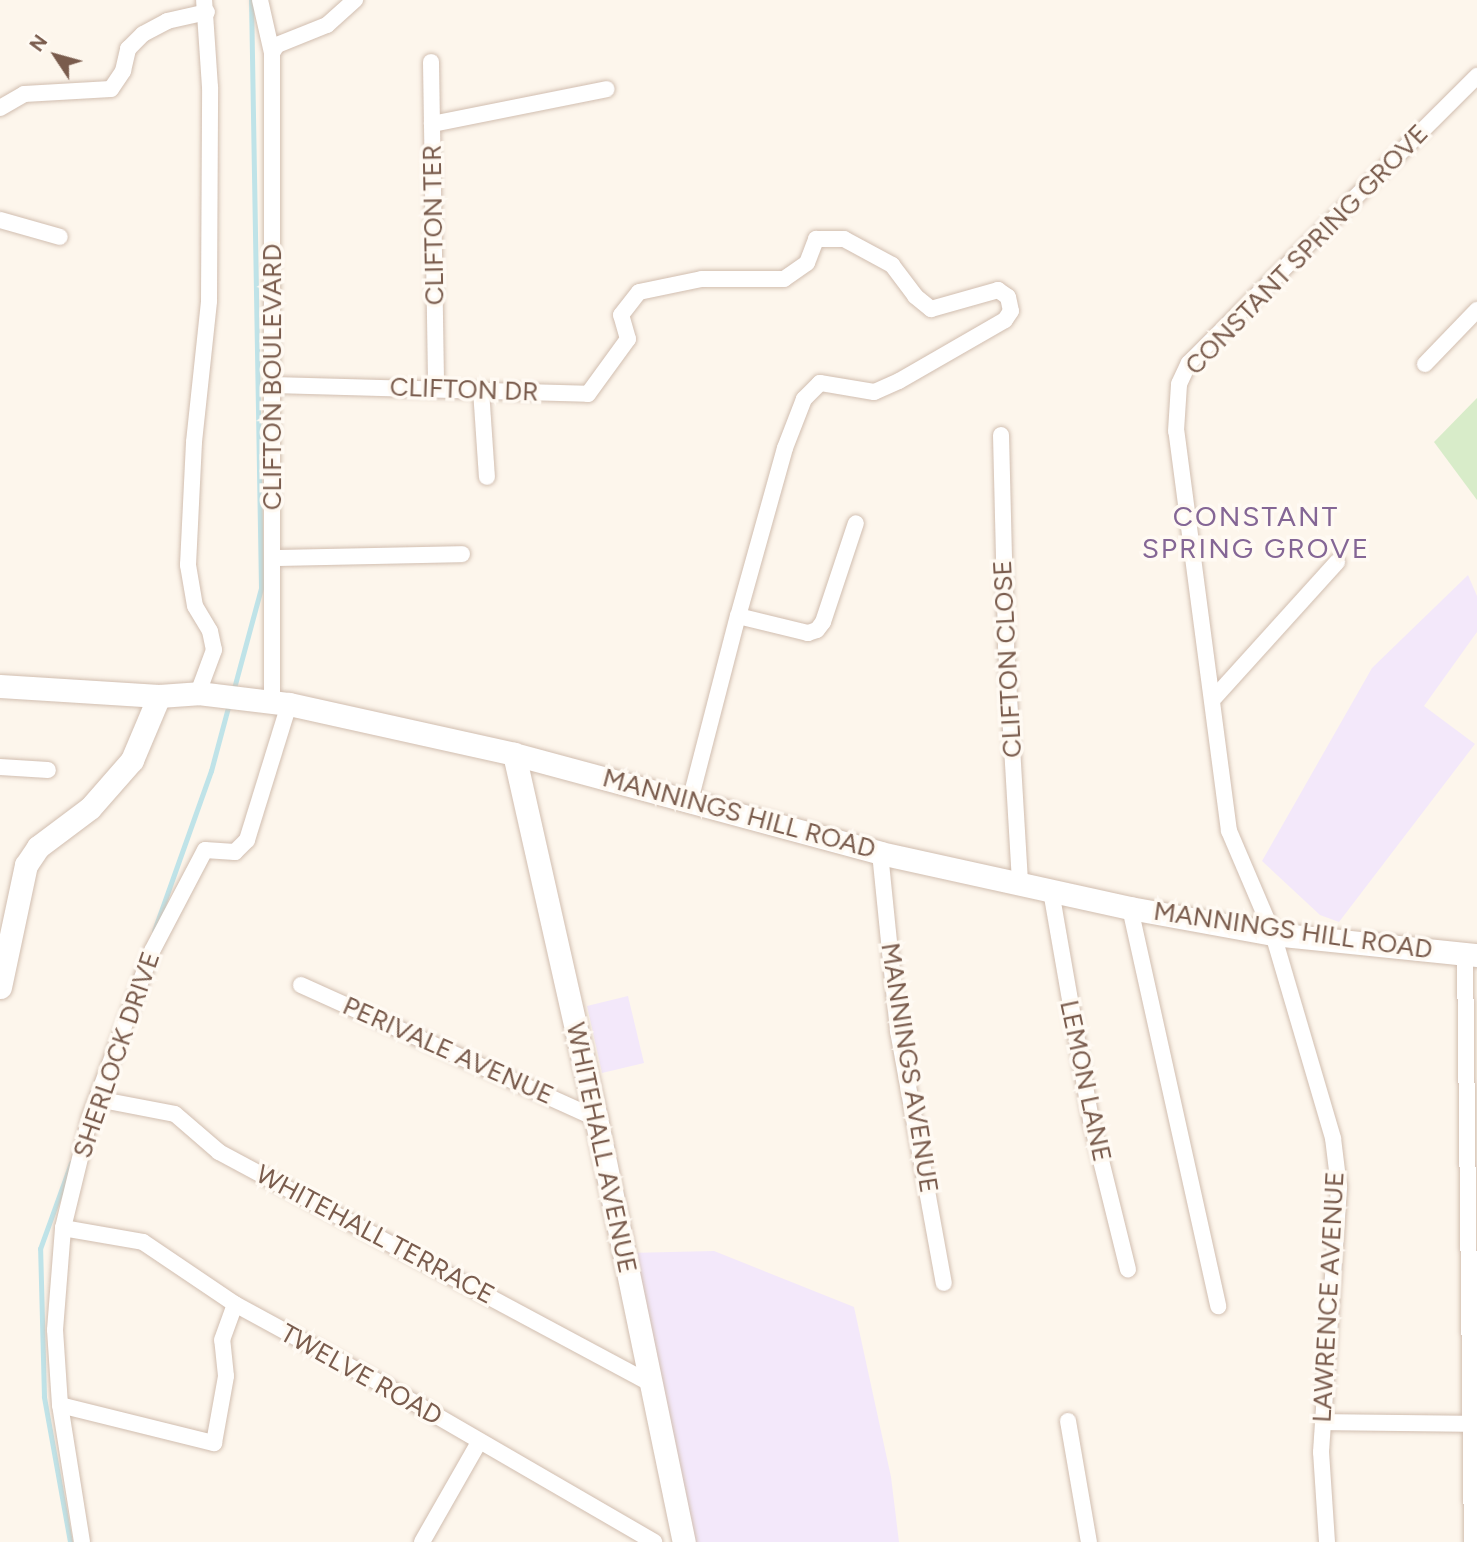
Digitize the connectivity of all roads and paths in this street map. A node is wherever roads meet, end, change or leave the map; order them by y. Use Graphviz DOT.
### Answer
graph roads {
  1 [pos="260,0"];
  2 [pos="355,0"];
  3 [pos="205,6"];
  4 [pos="272,53"];
  5 [pos="431,62"];
  6 [pos="1477,76"];
  7 [pos="607,89"];
  8 [pos="0,108"];
  9 [pos="432,124"];
  10 [pos="0,220"];
  11 [pos="60,237"];
  12 [pos="1477,310"];
  13 [pos="1425,364"];
  14 [pos="272,385"];
  15 [pos="436,389"];
  16 [pos="481,390"];
  17 [pos="1001,435"];
  18 [pos="487,477"];
  19 [pos="856,523"];
  20 [pos="462,554"];
  21 [pos="274,558"];
  22 [pos="1337,562"];
  23 [pos="738,616"];
  24 [pos="0,686"];
  25 [pos="198,693"];
  26 [pos="159,696"];
  27 [pos="1215,697"];
  28 [pos="273,702"];
  29 [pos="513,754"];
  30 [pos="0,767"];
  31 [pos="48,770"];
  32 [pos="690,801"];
  33 [pos="880,853"];
  34 [pos="1020,883"];
  35 [pos="1051,891"];
  36 [pos="1130,908"];
  37 [pos="1273,934"];
  38 [pos="1471,955"];
  39 [pos="301,985"];
  40 [pos="0,987"];
  41 [pos="97,1099"];
  42 [pos="596,1118"];
  43 [pos="63,1228"];
  44 [pos="1128,1269"];
  45 [pos="944,1283"];
  46 [pos="235,1304"];
  47 [pos="1218,1306"];
  48 [pos="651,1384"];
  49 [pos="60,1405"];
  50 [pos="1068,1421"];
  51 [pos="1322,1422"];
  52 [pos="1475,1426"];
  53 [pos="479,1442"];
  54 [pos="82,1542"];
  55 [pos="422,1542"];
  56 [pos="654,1542"];
  57 [pos="684,1542"];
  58 [pos="1089,1542"];
  59 [pos="1327,1542"];
  60 [pos="1472,1542"];
  1 -- 4 [label="street, CLIFTON BOULEVARD"];
  2 -- 4 [label="street"];
  3 -- 8 [label="street"];
  3 -- 25 [label="street"];
  4 -- 14 [label="street, CLIFTON BOULEVARD"];
  5 -- 9 [label="street, CLIFTON TER"];
  6 -- 27 [label="street, CONSTANT SPRING GROVE"];
  7 -- 9 [label="street"];
  9 -- 15 [label="street, CLIFTON TER"];
  10 -- 11 [label="street"];
  12 -- 13 [label="street"];
  14 -- 15 [label="street, CLIFTON DR"];
  14 -- 21 [label="street, CLIFTON BOULEVARD"];
  15 -- 16 [label="street, CLIFTON DR"];
  16 -- 18 [label="street"];
  16 -- 23 [label="street, CLIFTON DR"];
  17 -- 34 [label="street, CLIFTON CLOSE"];
  19 -- 23 [label="street"];
  20 -- 21 [label="street"];
  21 -- 28 [label="street, CLIFTON BOULEVARD"];
  22 -- 27 [label="street"];
  23 -- 32 [label="street"];
  24 -- 26 [label="main road, MANNINGS HILL ROAD"];
  25 -- 26 [label="main road, MANNINGS HILL ROAD"];
  25 -- 28 [label="main road, MANNINGS HILL ROAD"];
  26 -- 40 [label="main road"];
  27 -- 37 [label="street, CONSTANT SPRING GROVE"];
  28 -- 29 [label="main road, MANNINGS HILL ROAD"];
  28 -- 41 [label="street, SHERLOCK DRIVE"];
  29 -- 32 [label="main road, MANNINGS HILL ROAD"];
  29 -- 42 [label="main road, WHITEHALL AVENUE"];
  30 -- 31 [label="street"];
  32 -- 33 [label="main road, MANNINGS HILL ROAD"];
  33 -- 34 [label="main road, MANNINGS HILL ROAD"];
  33 -- 45 [label="street, MANNINGS AVENUE"];
  34 -- 35 [label="main road, MANNINGS HILL ROAD"];
  35 -- 36 [label="main road, MANNINGS HILL ROAD"];
  35 -- 44 [label="street, LEMON LANE"];
  36 -- 37 [label="main road, MANNINGS HILL ROAD"];
  36 -- 47 [label="street"];
  37 -- 38 [label="main road, MANNINGS HILL ROAD"];
  37 -- 51 [label="street, LAWRENCE AVENUE"];
  38 -- 52 [label="street"];
  39 -- 42 [label="street, PERIVALE AVENUE"];
  41 -- 43 [label="street, SHERLOCK DRIVE"];
  41 -- 48 [label="street, WHITEHALL TERRACE"];
  42 -- 48 [label="main road, WHITEHALL AVENUE"];
  43 -- 46 [label="street, TWELVE ROAD"];
  43 -- 49 [label="street, SHERLOCK DRIVE"];
  46 -- 49 [label="street"];
  46 -- 53 [label="street, TWELVE ROAD"];
  48 -- 57 [label="main road, WHITEHALL AVENUE"];
  49 -- 54 [label="street, SHERLOCK DRIVE"];
  50 -- 58 [label="street"];
  51 -- 52 [label="street"];
  51 -- 59 [label="street, LAWRENCE AVENUE"];
  52 -- 60 [label="street"];
  53 -- 55 [label="street"];
  53 -- 56 [label="street, TWELVE ROAD"];
}
